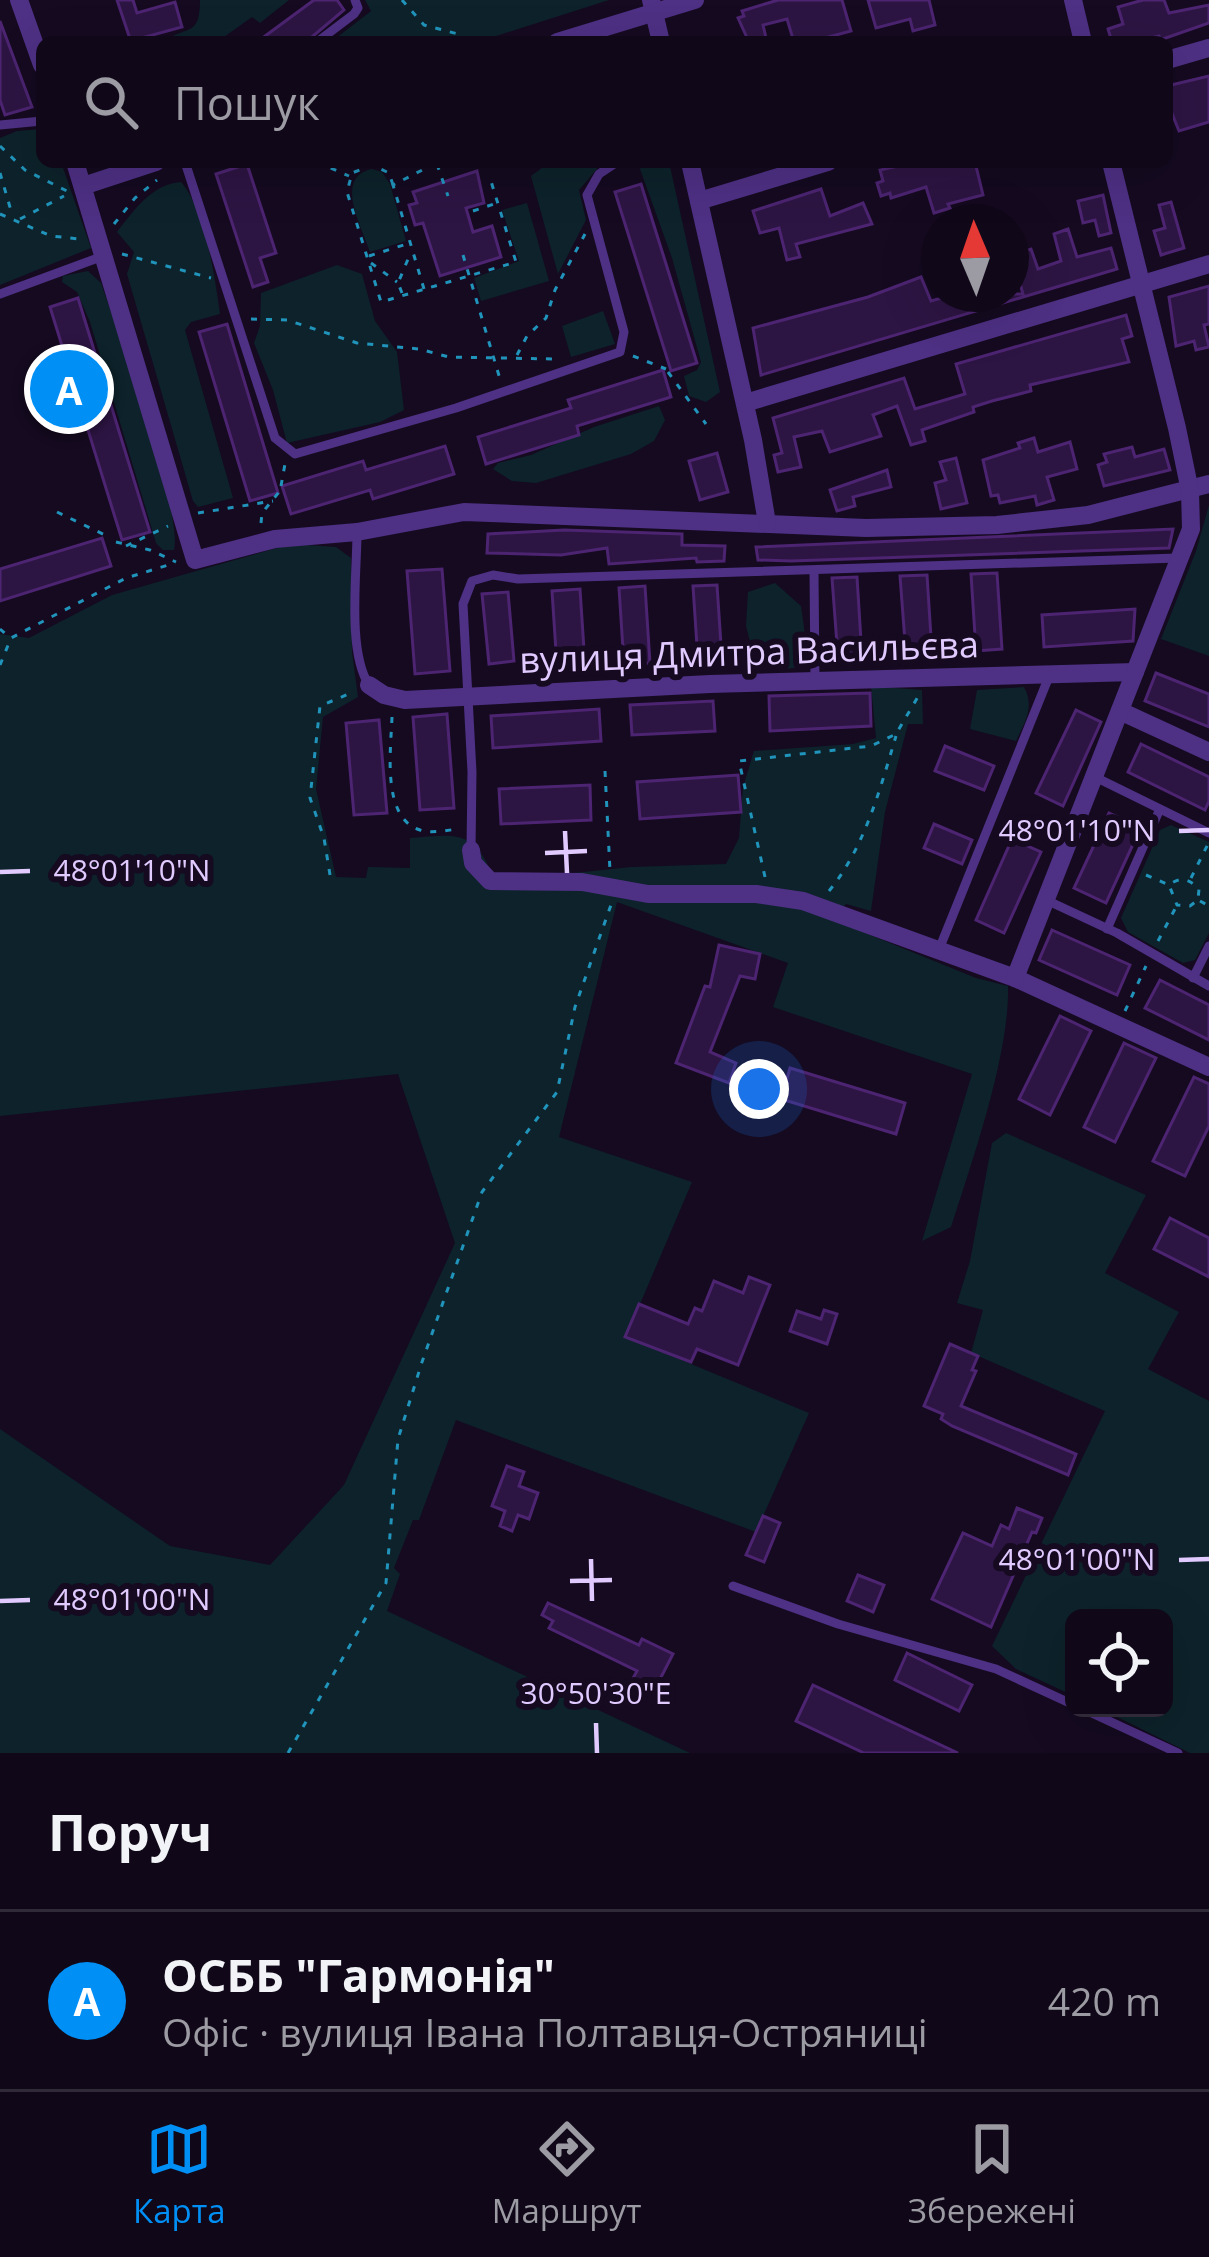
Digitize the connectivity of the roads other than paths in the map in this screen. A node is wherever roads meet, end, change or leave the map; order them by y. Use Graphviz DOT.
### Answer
graph roads {
  1 [pos="20,0"];
  2 [pos="356,0"];
  3 [pos="695,0"];
  4 [pos="1073,0"];
  5 [pos="652,6"];
  6 [pos="324,36"];
  7 [pos="573,36"];
  8 [pos="660,36"];
  9 [pos="1082,36"];
  10 [pos="36,47"];
  11 [pos="1209,48"];
  12 [pos="1173,58"];
  13 [pos="36,122"];
  14 [pos="0,125"];
  15 [pos="76,168"];
  16 [pos="187,168"];
  17 [pos="610,168"];
  18 [pos="691,168"];
  19 [pos="808,168"];
  20 [pos="1112,168"];
  21 [pos="158,170"];
  22 [pos="78,189"];
  23 [pos="699,201"];
  24 [pos="110,254"];
  25 [pos="1209,264"];
  26 [pos="1141,285"];
  27 [pos="0,295"];
  28 [pos="745,404"];
  29 [pos="1199,488"];
  30 [pos="767,524"];
  31 [pos="357,532"];
  32 [pos="1179,558"];
  33 [pos="814,571"];
  34 [pos="1135,672"];
  35 [pos="1050,674"];
  36 [pos="814,681"];
  37 [pos="367,682"];
  38 [pos="470,697"];
  39 [pos="1120,711"];
  40 [pos="1209,752"];
  41 [pos="1093,776"];
  42 [pos="1159,811"];
  43 [pos="1209,837"];
  44 [pos="471,850"];
  45 [pos="1044,899"];
  46 [pos="1107,928"];
  47 [pos="1209,946"];
  48 [pos="938,952"];
  49 [pos="1015,978"];
  50 [pos="1193,978"];
  51 [pos="1209,986"];
  52 [pos="1209,1067"];
  53 [pos="734,1586"];
  54 [pos="1065,1700"];
  55 [pos="1101,1717"];
  56 [pos="1178,1753"];
  1 -- 10 [label="street"];
  2 -- 6 [label="lane"];
  3 -- 5 [label="street"];
  4 -- 9 [label="street"];
  5 -- 7 [label="street"];
  5 -- 8 [label="street"];
  11 -- 12 [label="street"];
  13 -- 14 [label="lane"];
  15 -- 22 [label="street"];
  16 -- 17 [label="lane"];
  18 -- 23 [label="street"];
  19 -- 23 [label="street"];
  20 -- 26 [label="street"];
  21 -- 22 [label="street"];
  22 -- 24 [label="street"];
  23 -- 28 [label="street"];
  24 -- 27 [label="lane"];
  24 -- 31 [label="street"];
  25 -- 26 [label="street"];
  26 -- 28 [label="street"];
  26 -- 29 [label="street"];
  28 -- 30 [label="street"];
  29 -- 30 [label="street"];
  29 -- 32 [label="street"];
  30 -- 31 [label="street"];
  31 -- 37 [label="lane"];
  32 -- 33 [label="lane"];
  32 -- 34 [label="street"];
  33 -- 36 [label="lane"];
  33 -- 38 [label="lane"];
  34 -- 35 [label="street, вулиця Дмитра Васильєва"];
  34 -- 39 [label="street"];
  35 -- 36 [label="street, вулиця Дмитра Васильєва"];
  35 -- 48 [label="lane"];
  36 -- 38 [label="street, вулиця Дмитра Васильєва"];
  37 -- 38 [label="street, вулиця Дмитра Васильєва"];
  38 -- 44 [label="lane"];
  39 -- 40 [label="street"];
  39 -- 41 [label="street"];
  41 -- 42 [label="lane"];
  41 -- 45 [label="street"];
  42 -- 43 [label="lane"];
  42 -- 46 [label="lane"];
  44 -- 48 [label="street"];
  45 -- 46 [label="lane"];
  45 -- 49 [label="street"];
  46 -- 50 [label="lane"];
  47 -- 50 [label="lane"];
  48 -- 49 [label="street"];
  49 -- 52 [label="street"];
  50 -- 51 [label="lane"];
  53 -- 54 [label="lane"];
  55 -- 56 [label="lane"];
}
